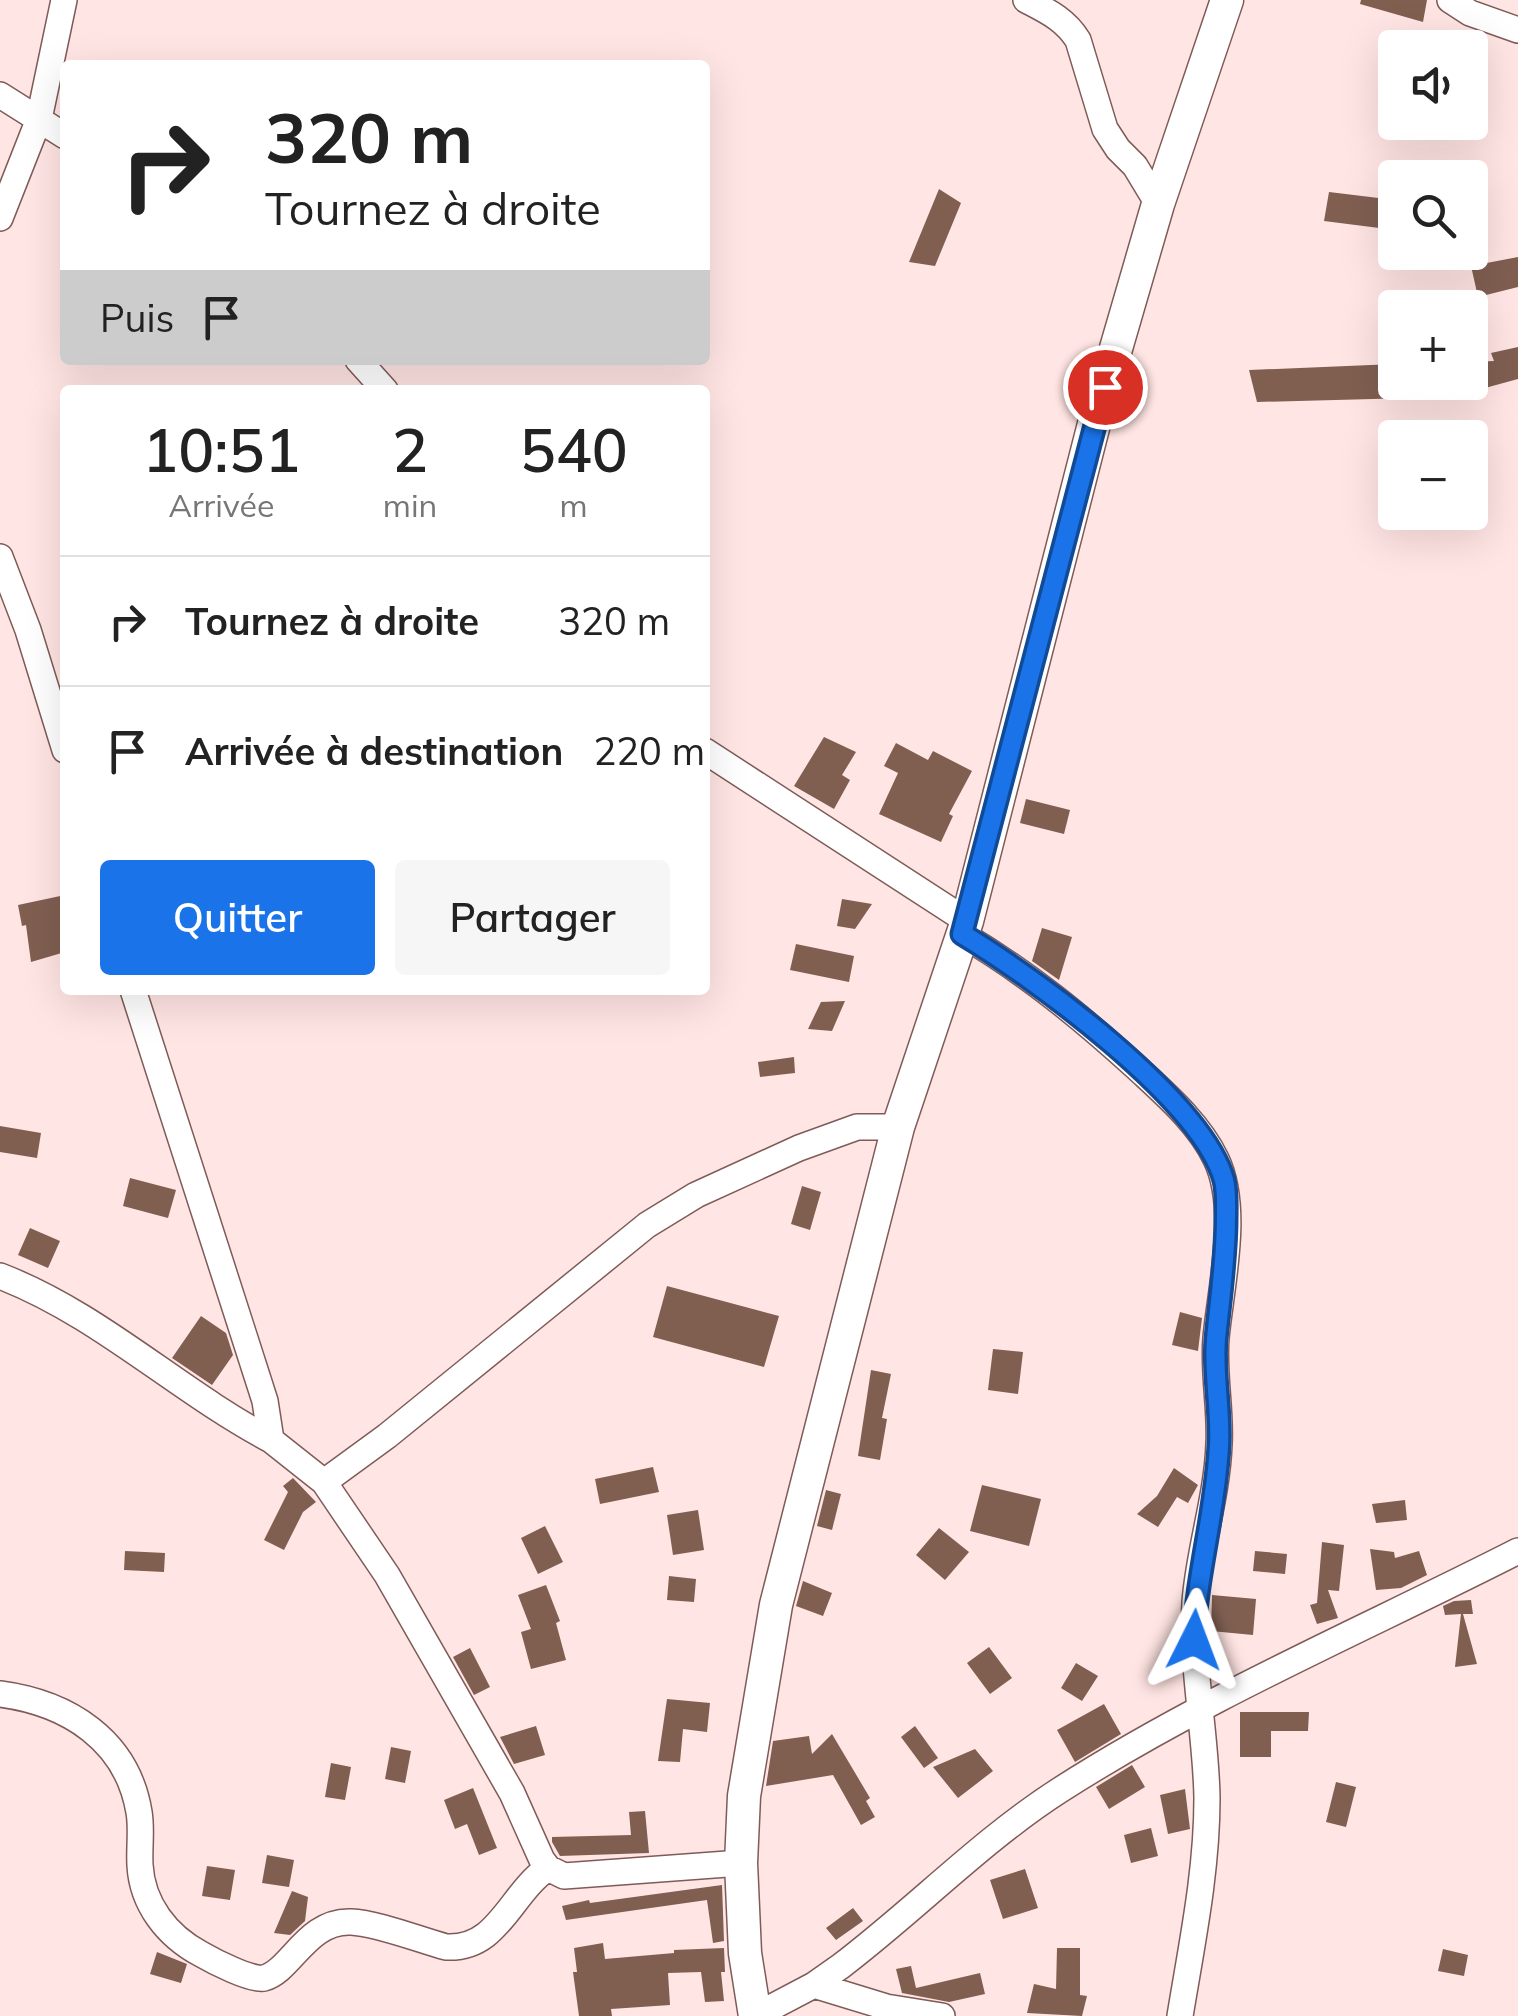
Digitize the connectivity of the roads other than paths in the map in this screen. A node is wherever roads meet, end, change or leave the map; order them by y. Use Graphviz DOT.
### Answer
graph roads {
  1 [pos="64,0"];
  2 [pos="1026,0"];
  3 [pos="1227,0"];
  4 [pos="1450,0"];
  5 [pos="1518,30"];
  6 [pos="0,95"];
  7 [pos="38,120"];
  8 [pos="60,133"];
  9 [pos="1158,204"];
  10 [pos="0,218"];
  11 [pos="362,365"];
  12 [pos="380,385"];
  13 [pos="0,557"];
  14 [pos="60,734"];
  15 [pos="710,754"];
  16 [pos="965,928"];
  17 [pos="135,995"];
  18 [pos="898,1127"];
  19 [pos="0,1276"];
  20 [pos="271,1440"];
  21 [pos="324,1482"];
  22 [pos="1518,1551"];
  23 [pos="0,1694"];
  24 [pos="1201,1708"];
  25 [pos="740,1863"];
  26 [pos="548,1868"];
  27 [pos="814,1985"];
  28 [pos="755,2016"];
  29 [pos="942,2016"];
  30 [pos="1180,2016"];
  1 -- 7 [label="street"];
  2 -- 9 [label="street"];
  3 -- 9 [label="main road"];
  4 -- 5 [label="street"];
  6 -- 7 [label="street"];
  7 -- 8 [label="street"];
  7 -- 10 [label="street"];
  9 -- 16 [label="main road"];
  11 -- 12 [label="street"];
  13 -- 14 [label="street"];
  15 -- 16 [label="street"];
  16 -- 18 [label="main road"];
  16 -- 24 [label="street"];
  17 -- 20 [label="street"];
  18 -- 21 [label="street"];
  18 -- 25 [label="main road"];
  19 -- 20 [label="street"];
  20 -- 21 [label="street"];
  21 -- 26 [label="street"];
  22 -- 24 [label="street"];
  23 -- 26 [label="street"];
  24 -- 27 [label="street"];
  24 -- 30 [label="street"];
  25 -- 26 [label="street"];
  25 -- 28 [label="main road"];
  27 -- 28 [label="street"];
  27 -- 29 [label="street"];
}
